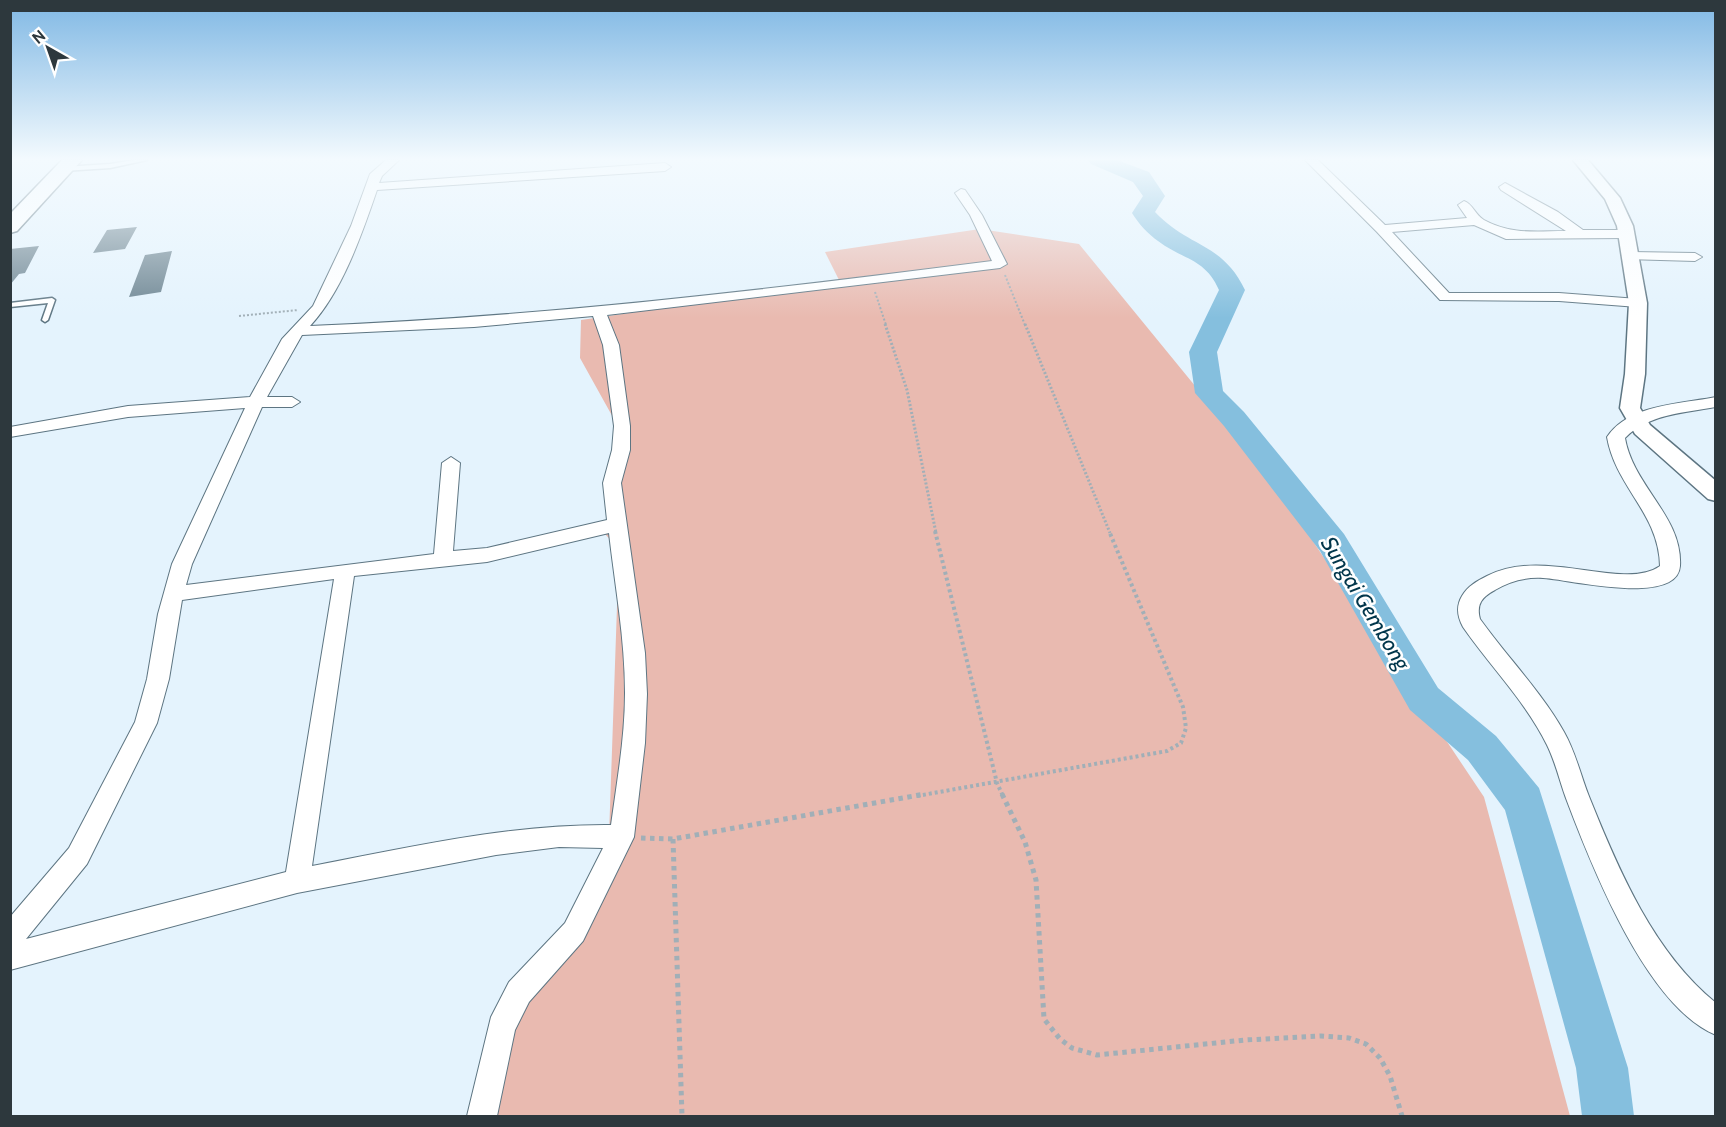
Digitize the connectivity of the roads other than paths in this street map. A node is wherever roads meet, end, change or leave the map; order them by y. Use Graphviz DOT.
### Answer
graph roads {
  1 [pos="363,213"];
  2 [pos="974,213"];
  3 [pos="1365,213"];
  4 [pos="1470,213"];
  5 [pos="1550,213"];
  6 [pos="1619,213"];
  7 [pos="1476,221"];
  8 [pos="1382,229"];
  9 [pos="1578,233"];
  10 [pos="1626,234"];
  11 [pos="1630,256"];
  12 [pos="1695,257"];
  13 [pos="1638,303"];
  14 [pos="10,305"];
  15 [pos="599,313"];
  16 [pos="45,320"];
  17 [pos="297,331"];
  18 [pos="256,402"];
  19 [pos="292,402"];
  20 [pos="1716,402"];
  21 [pos="1635,420"];
  22 [pos="10,432"];
  23 [pos="451,463"];
  24 [pos="1716,494"];
  25 [pos="618,524"];
  26 [pos="443,561"];
  27 [pos="345,570"];
  28 [pos="173,594"];
  29 [pos="622,837"];
  30 [pos="297,881"];
  31 [pos="10,938"];
  32 [pos="10,957"];
  33 [pos="1716,1021"];
  34 [pos="482,1116"];
  1 -- 17 [label="street"];
  2 -- 15 [label="street"];
  3 -- 8 [label="street"];
  4 -- 7 [label="street"];
  5 -- 9 [label="street"];
  6 -- 10 [label="street"];
  7 -- 8 [label="street"];
  7 -- 9 [label="street"];
  8 -- 13 [label="street"];
  9 -- 10 [label="street"];
  10 -- 11 [label="street"];
  11 -- 12 [label="street"];
  11 -- 13 [label="street"];
  13 -- 21 [label="street"];
  14 -- 16 [label="lane"];
  15 -- 17 [label="street"];
  15 -- 25 [label="street"];
  17 -- 18 [label="street"];
  18 -- 19 [label="street"];
  18 -- 22 [label="street"];
  18 -- 28 [label="street"];
  20 -- 21 [label="street"];
  21 -- 24 [label="street"];
  21 -- 33 [label="street"];
  23 -- 26 [label="street"];
  25 -- 26 [label="street"];
  25 -- 29 [label="street"];
  26 -- 27 [label="street"];
  27 -- 28 [label="street"];
  27 -- 30 [label="street"];
  28 -- 31 [label="street"];
  29 -- 30 [label="street"];
  29 -- 34 [label="street"];
  30 -- 32 [label="street"];
}
